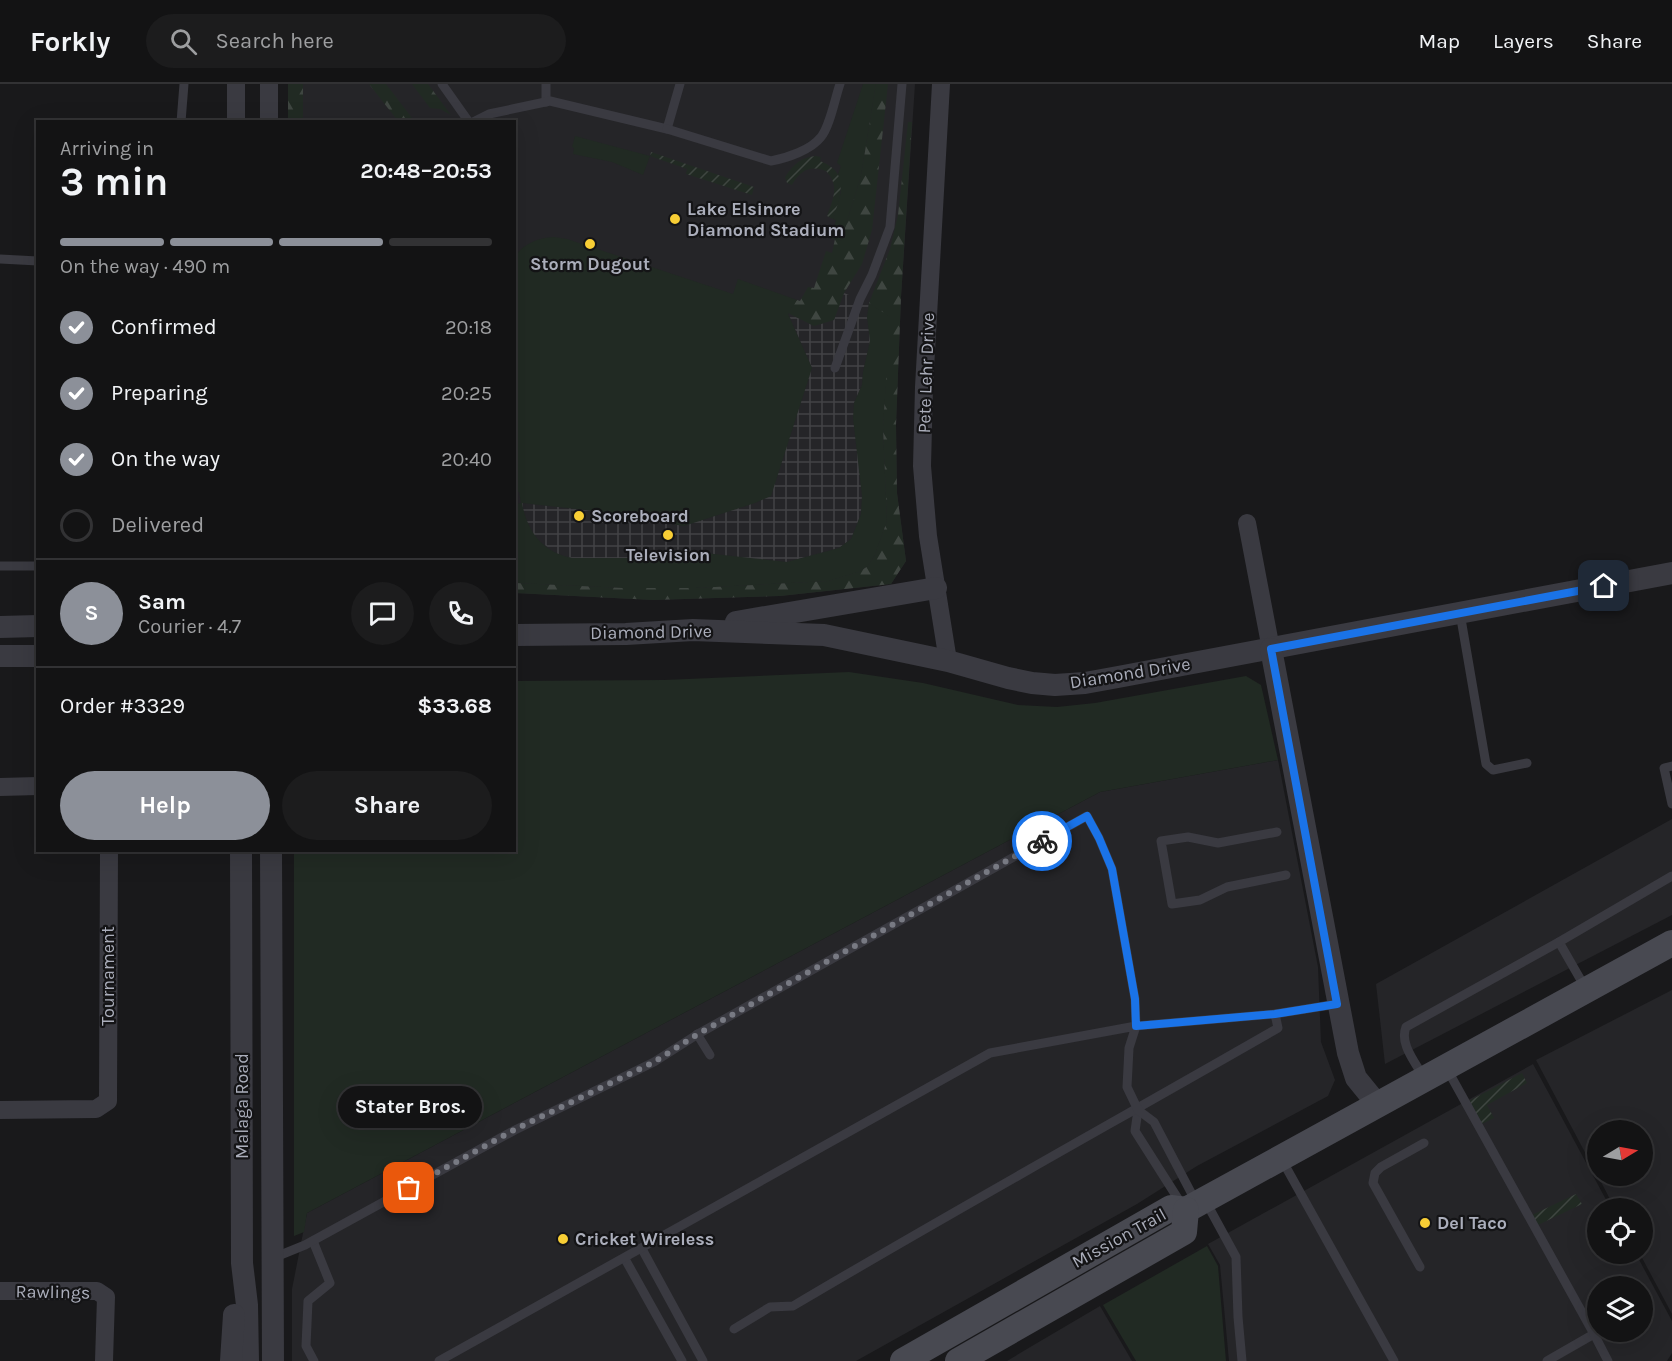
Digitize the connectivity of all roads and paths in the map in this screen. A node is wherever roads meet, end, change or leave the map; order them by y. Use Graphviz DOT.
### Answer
graph roads {
  1 [pos="184,84"];
  2 [pos="236,84"];
  3 [pos="269,84"];
  4 [pos="442,84"];
  5 [pos="546,84"];
  6 [pos="680,84"];
  7 [pos="840,84"];
  8 [pos="902,84"];
  9 [pos="941,84"];
  10 [pos="546,102"];
  11 [pos="182,120"];
  12 [pos="236,120"];
  13 [pos="269,120"];
  14 [pos="469,120"];
  15 [pos="476,120"];
  16 [pos="667,129"];
  17 [pos="0,259"];
  18 [pos="36,261"];
  19 [pos="835,368"];
  20 [pos="1247,523"];
  21 [pos="0,566"];
  22 [pos="36,566"];
  23 [pos="1672,573"];
  24 [pos="936,588"];
  25 [pos="1460,613"];
  26 [pos="0,627"];
  27 [pos="36,627"];
  28 [pos="693,630"];
  29 [pos="516,634"];
  30 [pos="1271,649"];
  31 [pos="0,656"];
  32 [pos="36,656"];
  33 [pos="948,661"];
  34 [pos="1527,763"];
  35 [pos="1672,766"];
  36 [pos="36,786"];
  37 [pos="0,787"];
  38 [pos="1672,804"];
  39 [pos="1277,832"];
  40 [pos="109,852"];
  41 [pos="241,852"];
  42 [pos="271,852"];
  43 [pos="1286,875"];
  44 [pos="1672,876"];
  45 [pos="1559,942"];
  46 [pos="1672,943"];
  47 [pos="1587,990"];
  48 [pos="1337,1004"];
  49 [pos="1275,1014"];
  50 [pos="1136,1026"];
  51 [pos="697,1034"];
  52 [pos="710,1055"];
  53 [pos="1436,1074"];
  54 [pos="1378,1105"];
  55 [pos="0,1110"];
  56 [pos="1138,1110"];
  57 [pos="1424,1143"];
  58 [pos="1281,1158"];
  59 [pos="1196,1205"];
  60 [pos="313,1241"];
  61 [pos="642,1249"];
  62 [pos="273,1258"];
  63 [pos="625,1259"];
  64 [pos="242,1263"];
  65 [pos="1420,1267"];
  66 [pos="0,1291"];
  67 [pos="1587,1322"];
  68 [pos="734,1329"];
  69 [pos="1587,1338"];
  70 [pos="1598,1342"];
  71 [pos="969,1358"];
  72 [pos="104,1361"];
  73 [pos="231,1361"];
  74 [pos="248,1361"];
  75 [pos="273,1361"];
  76 [pos="314,1361"];
  77 [pos="439,1361"];
  78 [pos="682,1361"];
  79 [pos="703,1361"];
  80 [pos="903,1361"];
  81 [pos="1242,1361"];
  82 [pos="1394,1361"];
  83 [pos="1547,1361"];
  84 [pos="1608,1361"];
  1 -- 11 [label="lane"];
  2 -- 12 [label="street"];
  3 -- 13 [label="street"];
  4 -- 14 [label="lane"];
  5 -- 10 [label="lane"];
  6 -- 16 [label="lane"];
  7 -- 16 [label="lane"];
  8 -- 19 [label="lane"];
  9 -- 24 [label="street, Pete Lehr Drive"];
  10 -- 15 [label="lane"];
  10 -- 16 [label="lane"];
  17 -- 18 [label="lane"];
  20 -- 30 [label="street"];
  21 -- 22 [label="lane"];
  23 -- 25 [label="street, Diamond Drive"];
  24 -- 28 [label="street"];
  24 -- 33 [label="street, Pete Lehr Drive"];
  25 -- 30 [label="street, Diamond Drive"];
  25 -- 34 [label="lane"];
  26 -- 27 [label="street"];
  28 -- 29 [label="street, Diamond Drive"];
  28 -- 33 [label="street, Diamond Drive"];
  30 -- 33 [label="street, Diamond Drive"];
  30 -- 48 [label="street"];
  31 -- 32 [label="street"];
  35 -- 38 [label="lane"];
  36 -- 37 [label="street"];
  39 -- 43 [label="lane"];
  40 -- 55 [label="street, Tournament"];
  41 -- 64 [label="street, Malaga Road"];
  42 -- 62 [label="street, Malaga Road"];
  44 -- 45 [label="lane"];
  45 -- 47 [label="lane"];
  45 -- 53 [label="lane"];
  46 -- 47 [label="main road"];
  47 -- 53 [label="main road"];
  48 -- 49 [label="lane"];
  48 -- 54 [label="street"];
  49 -- 50 [label="lane"];
  49 -- 56 [label="lane"];
  50 -- 51 [label="lane"];
  50 -- 56 [label="lane"];
  50 -- 61 [label="lane"];
  51 -- 52 [label="lane"];
  51 -- 60 [label="lane"];
  53 -- 54 [label="main road"];
  53 -- 67 [label="lane"];
  54 -- 58 [label="main road"];
  56 -- 59 [label="lane"];
  56 -- 59 [label="lane"];
  56 -- 68 [label="lane"];
  57 -- 65 [label="lane"];
  58 -- 59 [label="main road"];
  58 -- 82 [label="lane"];
  59 -- 71 [label="main road, Mission Trail"];
  59 -- 80 [label="main road, Mission Trail"];
  59 -- 81 [label="lane"];
  60 -- 62 [label="lane"];
  60 -- 76 [label="lane"];
  61 -- 63 [label="lane"];
  61 -- 79 [label="lane"];
  62 -- 75 [label="street, Malaga Road"];
  63 -- 77 [label="lane"];
  63 -- 78 [label="lane"];
  64 -- 73 [label="street"];
  64 -- 74 [label="street, Malaga Road"];
  66 -- 72 [label="street, Rawlings"];
  69 -- 83 [label="lane"];
  70 -- 84 [label="lane"];
}
